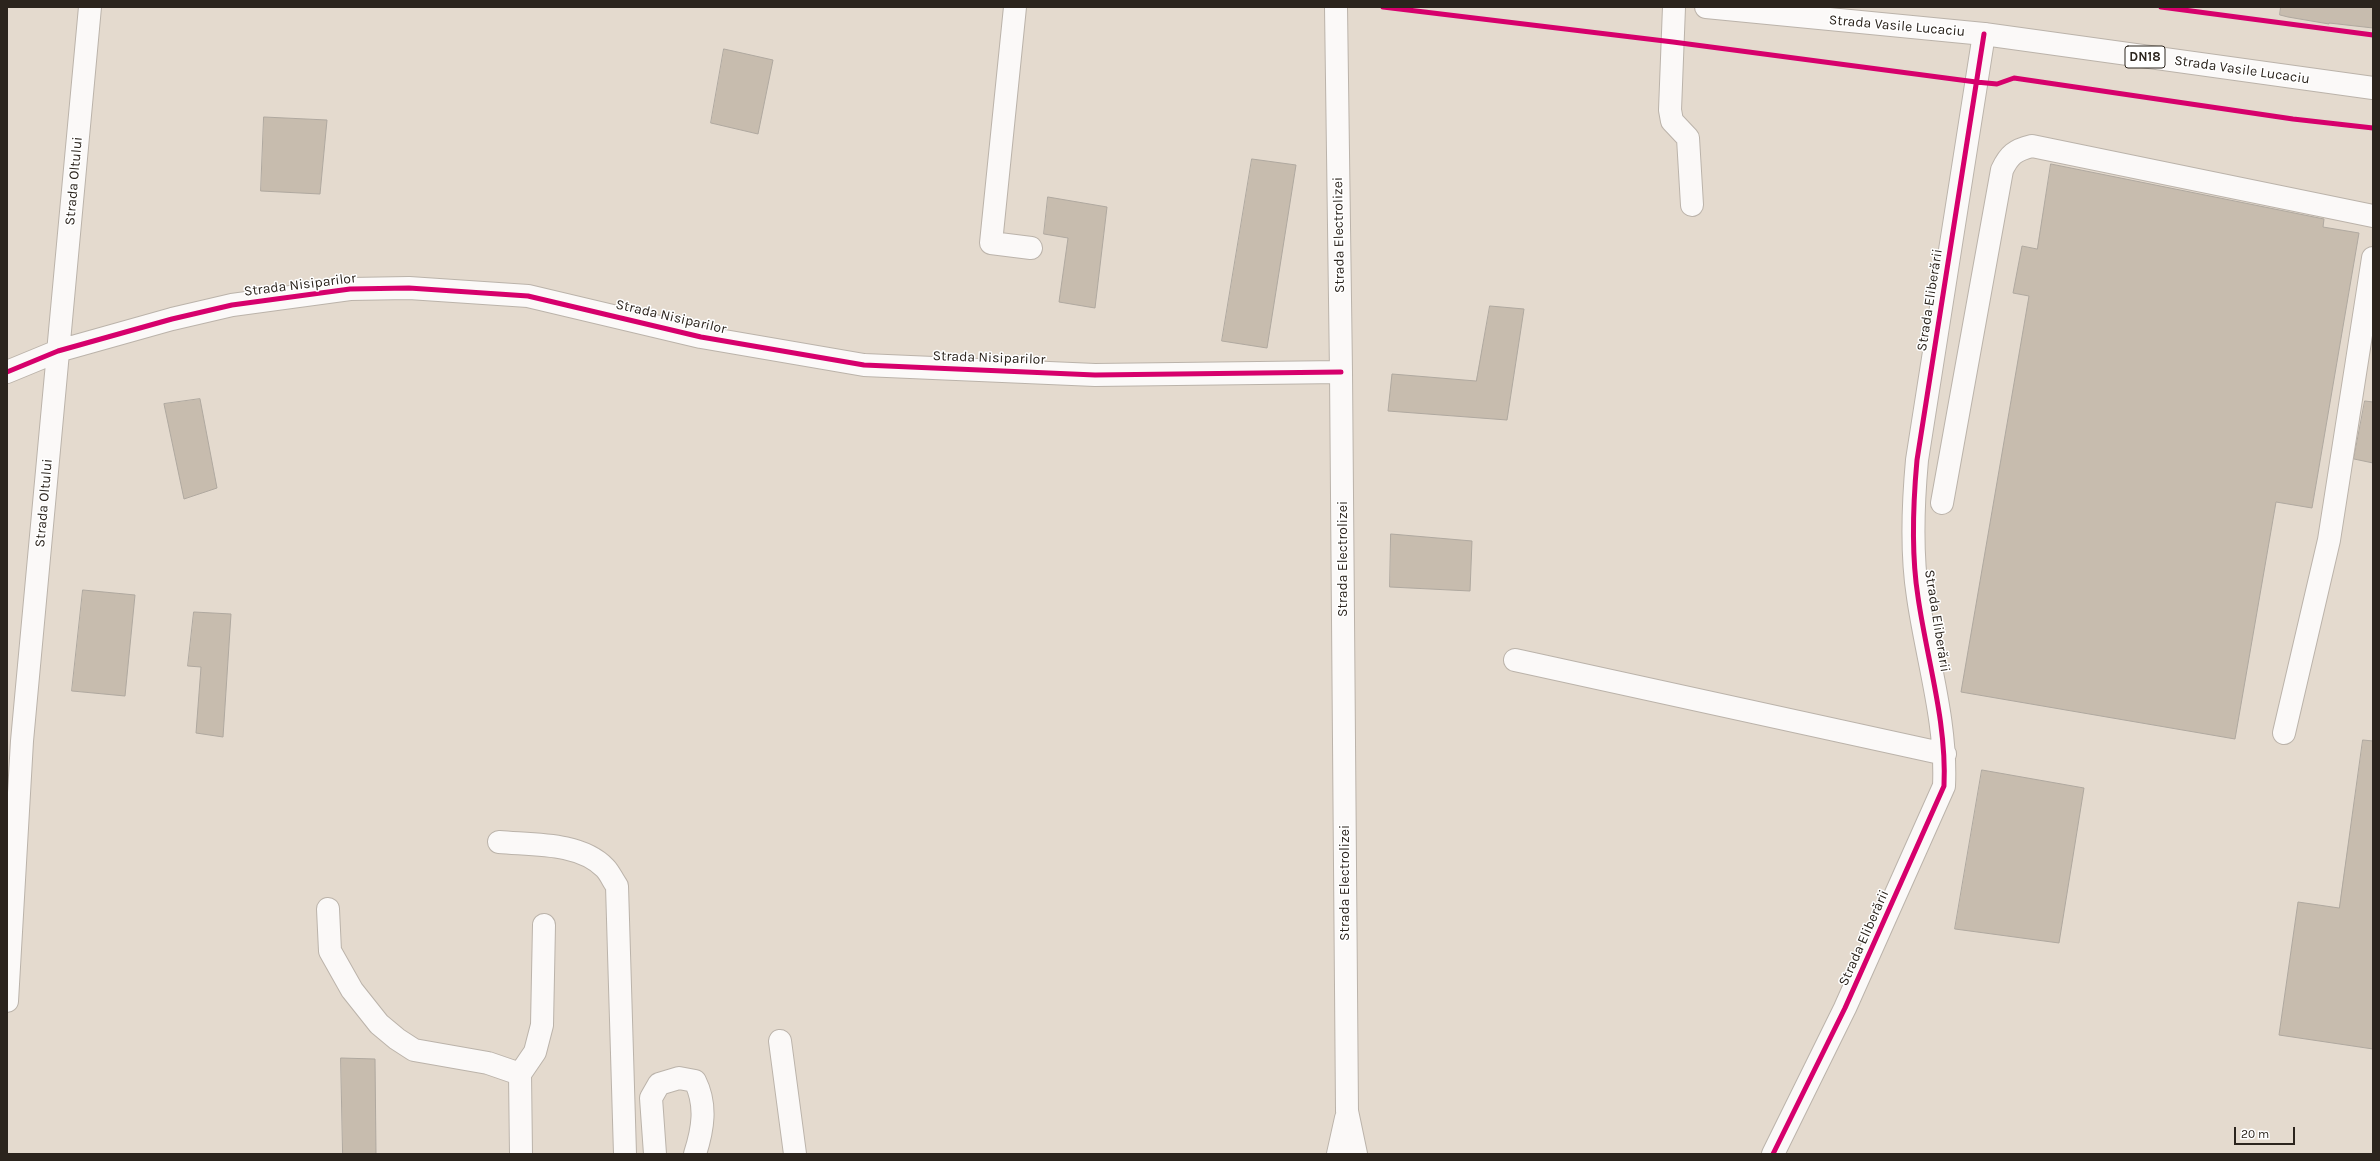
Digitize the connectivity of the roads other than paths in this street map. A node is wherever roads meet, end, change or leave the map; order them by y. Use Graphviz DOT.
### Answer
graph roads {
  1 [pos="90,7"];
  2 [pos="1015,7"];
  3 [pos="1336,7"];
  4 [pos="1674,7"];
  5 [pos="1706,7"];
  6 [pos="1747,9"];
  7 [pos="1984,34"];
  8 [pos="2373,88"];
  9 [pos="1692,206"];
  10 [pos="2373,216"];
  11 [pos="1031,248"];
  12 [pos="2373,258"];
  13 [pos="58,351"];
  14 [pos="7,372"];
  15 [pos="1342,372"];
  16 [pos="1942,504"];
  17 [pos="1515,660"];
  18 [pos="2284,733"];
  19 [pos="1946,754"];
  20 [pos="499,842"];
  21 [pos="328,908"];
  22 [pos="544,925"];
  23 [pos="7,1001"];
  24 [pos="780,1041"];
  25 [pos="520,1074"];
  26 [pos="1347,1111"];
  27 [pos="520,1154"];
  28 [pos="625,1154"];
  29 [pos="655,1154"];
  30 [pos="695,1154"];
  31 [pos="795,1154"];
  32 [pos="1338,1154"];
  33 [pos="1356,1154"];
  34 [pos="1773,1154"];
  1 -- 13 [label="street, Strada Oltului"];
  2 -- 11 [label="street"];
  3 -- 15 [label="street, Strada Electrolizei"];
  4 -- 9 [label="street"];
  5 -- 6 [label="street, Strada Vasile Lucaciu / DN18"];
  6 -- 7 [label="street, Strada Vasile Lucaciu / DN18"];
  7 -- 8 [label="street, Strada Vasile Lucaciu / DN18"];
  7 -- 19 [label="street, Strada Eliberării"];
  10 -- 16 [label="street"];
  12 -- 18 [label="street"];
  13 -- 14 [label="street, Strada Nisiparilor"];
  13 -- 15 [label="street, Strada Nisiparilor"];
  13 -- 23 [label="street, Strada Oltului"];
  15 -- 26 [label="street, Strada Electrolizei"];
  17 -- 19 [label="street"];
  19 -- 34 [label="street, Strada Eliberării"];
  20 -- 28 [label="street"];
  21 -- 25 [label="street"];
  22 -- 25 [label="street"];
  24 -- 31 [label="street"];
  25 -- 27 [label="street"];
  26 -- 32 [label="street, Strada Electrolizei"];
  26 -- 33 [label="street, Strada Electrolizei"];
  29 -- 30 [label="street"];
}
